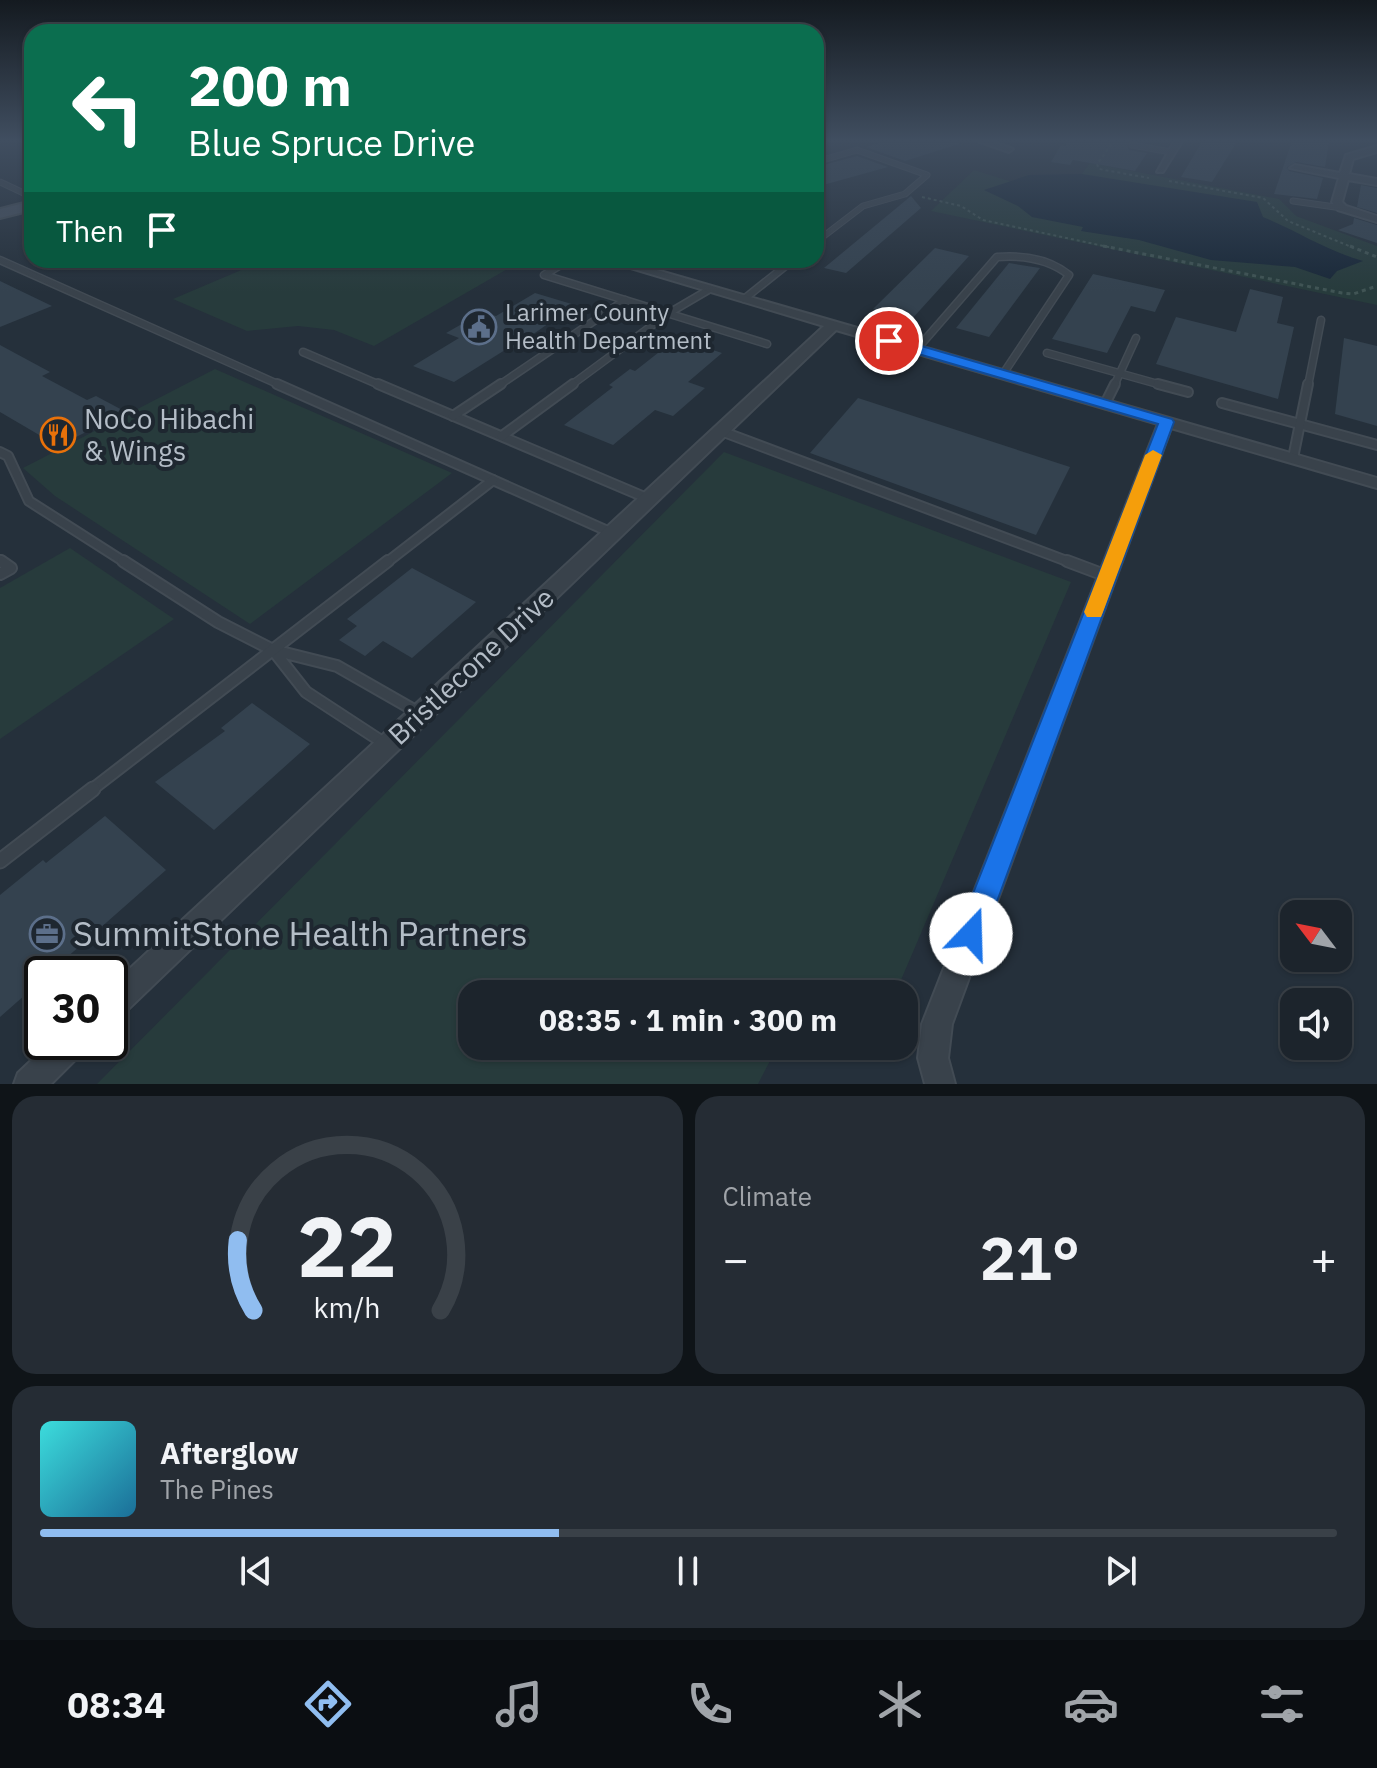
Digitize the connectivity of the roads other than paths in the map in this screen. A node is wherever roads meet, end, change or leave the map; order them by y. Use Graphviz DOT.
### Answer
graph roads {
  1 [pos="909,191"];
  2 [pos="1340,191"];
  3 [pos="1293,201"];
  4 [pos="24,207"];
  5 [pos="1342,208"];
  6 [pos="0,214"];
  7 [pos="1377,219"];
  8 [pos="824,236"];
  9 [pos="0,260"];
  10 [pos="556,268"];
  11 [pos="638,268"];
  12 [pos="783,268"];
  13 [pos="710,289"];
  14 [pos="744,299"];
  15 [pos="625,300"];
  16 [pos="669,313"];
  17 [pos="1321,320"];
  18 [pos="833,325"];
  19 [pos="1136,338"];
  20 [pos="767,344"];
  21 [pos="917,349"];
  22 [pos="303,352"];
  23 [pos="1047,353"];
  24 [pos="1120,373"];
  25 [pos="1003,374"];
  26 [pos="1188,392"];
  27 [pos="1222,403"];
  28 [pos="1105,404"];
  29 [pos="453,416"];
  30 [pos="1166,422"];
  31 [pos="1300,424"];
  32 [pos="721,431"];
  33 [pos="502,436"];
  34 [pos="1377,445"];
  35 [pos="3,456"];
  36 [pos="1293,458"];
  37 [pos="493,480"];
  38 [pos="1377,483"];
  39 [pos="649,499"];
  40 [pos="612,533"];
  41 [pos="0,560"];
  42 [pos="0,574"];
  43 [pos="1107,576"];
  44 [pos="273,650"];
  45 [pos="421,714"];
  46 [pos="387,745"];
  47 [pos="0,861"];
  48 [pos="128,990"];
  49 [pos="54,1060"];
  50 [pos="29,1084"];
  51 [pos="940,1084"];
  1 -- 8 [label="lane"];
  2 -- 5 [label="street"];
  3 -- 5 [label="lane"];
  4 -- 6 [label="main road"];
  5 -- 7 [label="street"];
  9 -- 37 [label="lane"];
  10 -- 15 [label="lane"];
  11 -- 13 [label="street"];
  12 -- 14 [label="lane"];
  13 -- 14 [label="street"];
  13 -- 16 [label="lane"];
  14 -- 18 [label="street"];
  15 -- 16 [label="lane"];
  15 -- 29 [label="lane"];
  16 -- 20 [label="lane"];
  16 -- 33 [label="lane"];
  17 -- 31 [label="lane"];
  18 -- 21 [label="street"];
  18 -- 32 [label="street, Bristlecone Drive"];
  19 -- 24 [label="lane"];
  21 -- 25 [label="street"];
  21 -- 25 [label="lane"];
  22 -- 29 [label="lane"];
  23 -- 24 [label="lane"];
  24 -- 26 [label="lane"];
  24 -- 28 [label="lane"];
  25 -- 28 [label="street"];
  27 -- 31 [label="lane"];
  28 -- 30 [label="street"];
  29 -- 33 [label="lane"];
  30 -- 36 [label="street"];
  30 -- 43 [label="street"];
  31 -- 34 [label="lane"];
  31 -- 36 [label="lane"];
  32 -- 39 [label="street, Bristlecone Drive"];
  32 -- 43 [label="lane"];
  33 -- 39 [label="lane"];
  35 -- 44 [label="lane"];
  36 -- 38 [label="street"];
  37 -- 40 [label="lane"];
  37 -- 44 [label="lane"];
  39 -- 40 [label="street, Bristlecone Drive"];
  40 -- 45 [label="street, Bristlecone Drive"];
  41 -- 42 [label="lane"];
  43 -- 51 [label="street"];
  44 -- 45 [label="lane"];
  44 -- 46 [label="lane"];
  44 -- 47 [label="lane"];
  45 -- 46 [label="street, Bristlecone Drive"];
  46 -- 48 [label="street, Bristlecone Drive"];
  49 -- 50 [label="street"];
}
